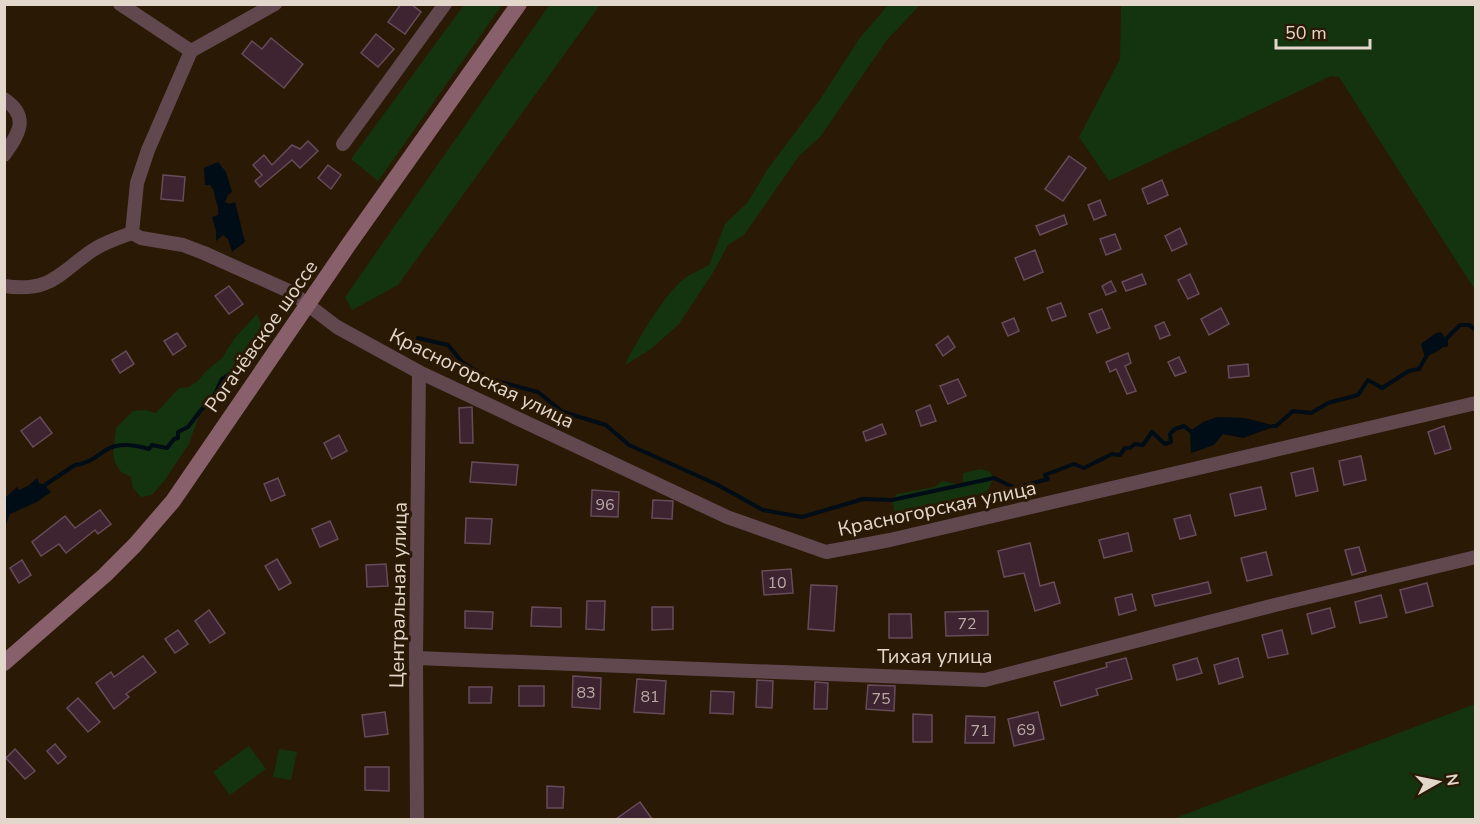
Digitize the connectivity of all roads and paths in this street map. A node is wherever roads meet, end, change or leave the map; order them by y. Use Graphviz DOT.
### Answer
graph roads {
  1 [pos="120,4"];
  2 [pos="275,4"];
  3 [pos="445,4"];
  4 [pos="519,4"];
  5 [pos="191,51"];
  6 [pos="4,99"];
  7 [pos="343,144"];
  8 [pos="4,155"];
  9 [pos="132,233"];
  10 [pos="4,286"];
  11 [pos="309,304"];
  12 [pos="419,372"];
  13 [pos="1476,403"];
  14 [pos="1476,557"];
  15 [pos="416,658"];
  16 [pos="4,663"];
  17 [pos="417,819"];
  1 -- 5 [label="street"];
  2 -- 5 [label="street"];
  3 -- 7 [label="street"];
  4 -- 11 [label="main road, Рогачёвское шоссе"];
  5 -- 9 [label="street"];
  6 -- 8 [label="street"];
  9 -- 10 [label="street"];
  9 -- 11 [label="street, Красногорская улица"];
  11 -- 12 [label="street, Красногорская улица"];
  11 -- 16 [label="main road, Рогачёвское шоссе"];
  12 -- 13 [label="street, Красногорская улица"];
  12 -- 15 [label="street, Центральная улица"];
  14 -- 15 [label="street, Тихая улица"];
  15 -- 17 [label="street, Центральная улица"];
}
